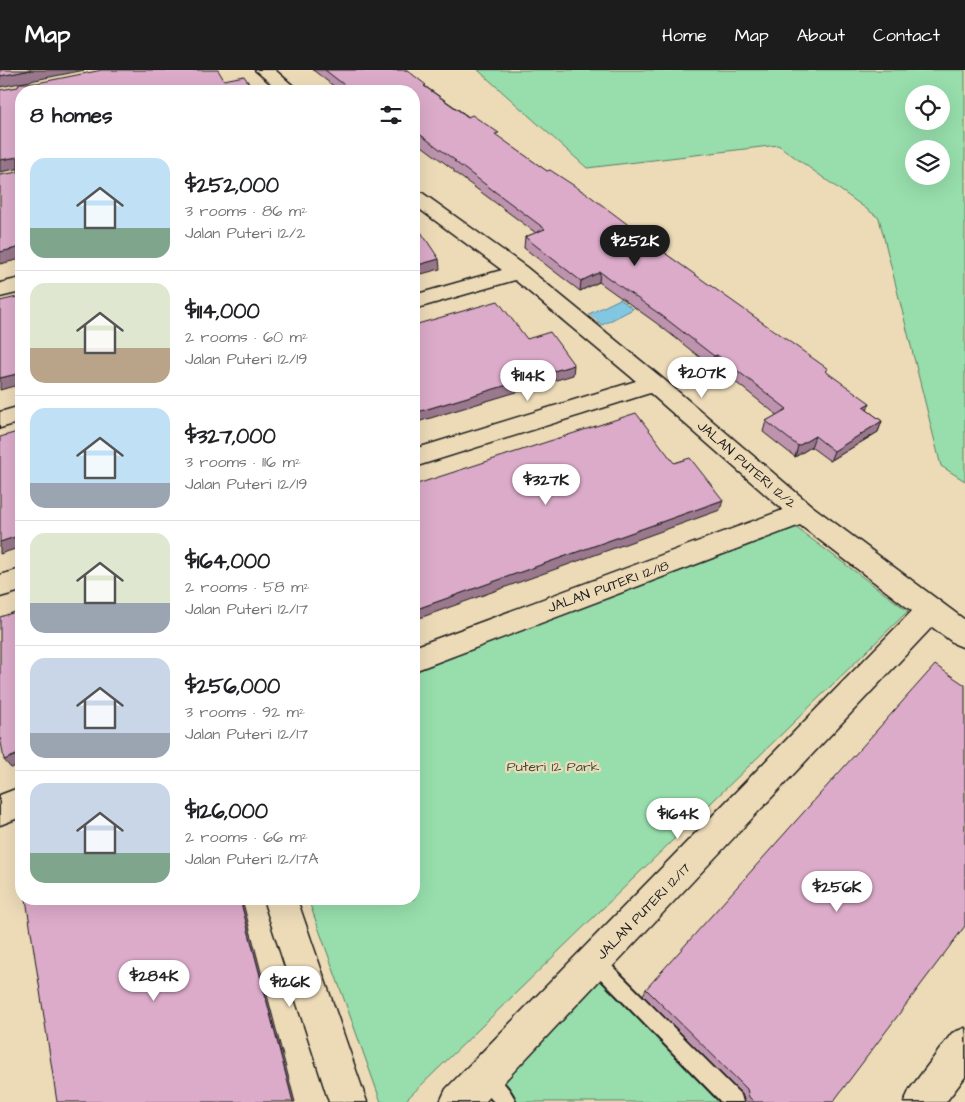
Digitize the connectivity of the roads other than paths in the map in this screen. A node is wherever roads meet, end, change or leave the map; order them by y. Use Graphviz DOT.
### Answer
graph roads {
  1 [pos="264,70"];
  2 [pos="283,85"];
  3 [pos="420,200"];
  4 [pos="520,272"];
  5 [pos="15,286"];
  6 [pos="0,290"];
  7 [pos="420,300"];
  8 [pos="654,384"];
  9 [pos="15,416"];
  10 [pos="0,420"];
  11 [pos="420,456"];
  12 [pos="803,514"];
  13 [pos="15,582"];
  14 [pos="0,586"];
  15 [pos="930,611"];
  16 [pos="965,636"];
  17 [pos="420,657"];
  18 [pos="15,804"];
  19 [pos="0,810"];
  20 [pos="282,905"];
  21 [pos="595,961"];
  22 [pos="965,1046"];
  23 [pos="485,1077"];
  24 [pos="348,1102"];
  25 [pos="459,1102"];
  26 [pos="507,1102"];
  27 [pos="734,1102"];
  28 [pos="923,1102"];
  1 -- 2 [label="street"];
  3 -- 4 [label="street, JALAN PUTERI 12/2"];
  4 -- 7 [label="street"];
  4 -- 8 [label="street, JALAN PUTERI 12/2"];
  5 -- 6 [label="street"];
  8 -- 11 [label="street"];
  8 -- 12 [label="street, JALAN PUTERI 12/2"];
  9 -- 10 [label="street"];
  12 -- 15 [label="street, JALAN PUTERI 12/2"];
  12 -- 17 [label="street, JALAN PUTERI 12/18"];
  13 -- 14 [label="street"];
  15 -- 16 [label="street, JALAN PUTERI 12/2"];
  15 -- 21 [label="street, JALAN PUTERI 12/17"];
  18 -- 19 [label="street"];
  20 -- 24 [label="street"];
  21 -- 23 [label="street, JALAN PUTERI 12/17"];
  21 -- 27 [label="lane"];
  22 -- 28 [label="street"];
  23 -- 25 [label="street, JALAN PUTERI 12/17"];
  23 -- 26 [label="lane"];
}
